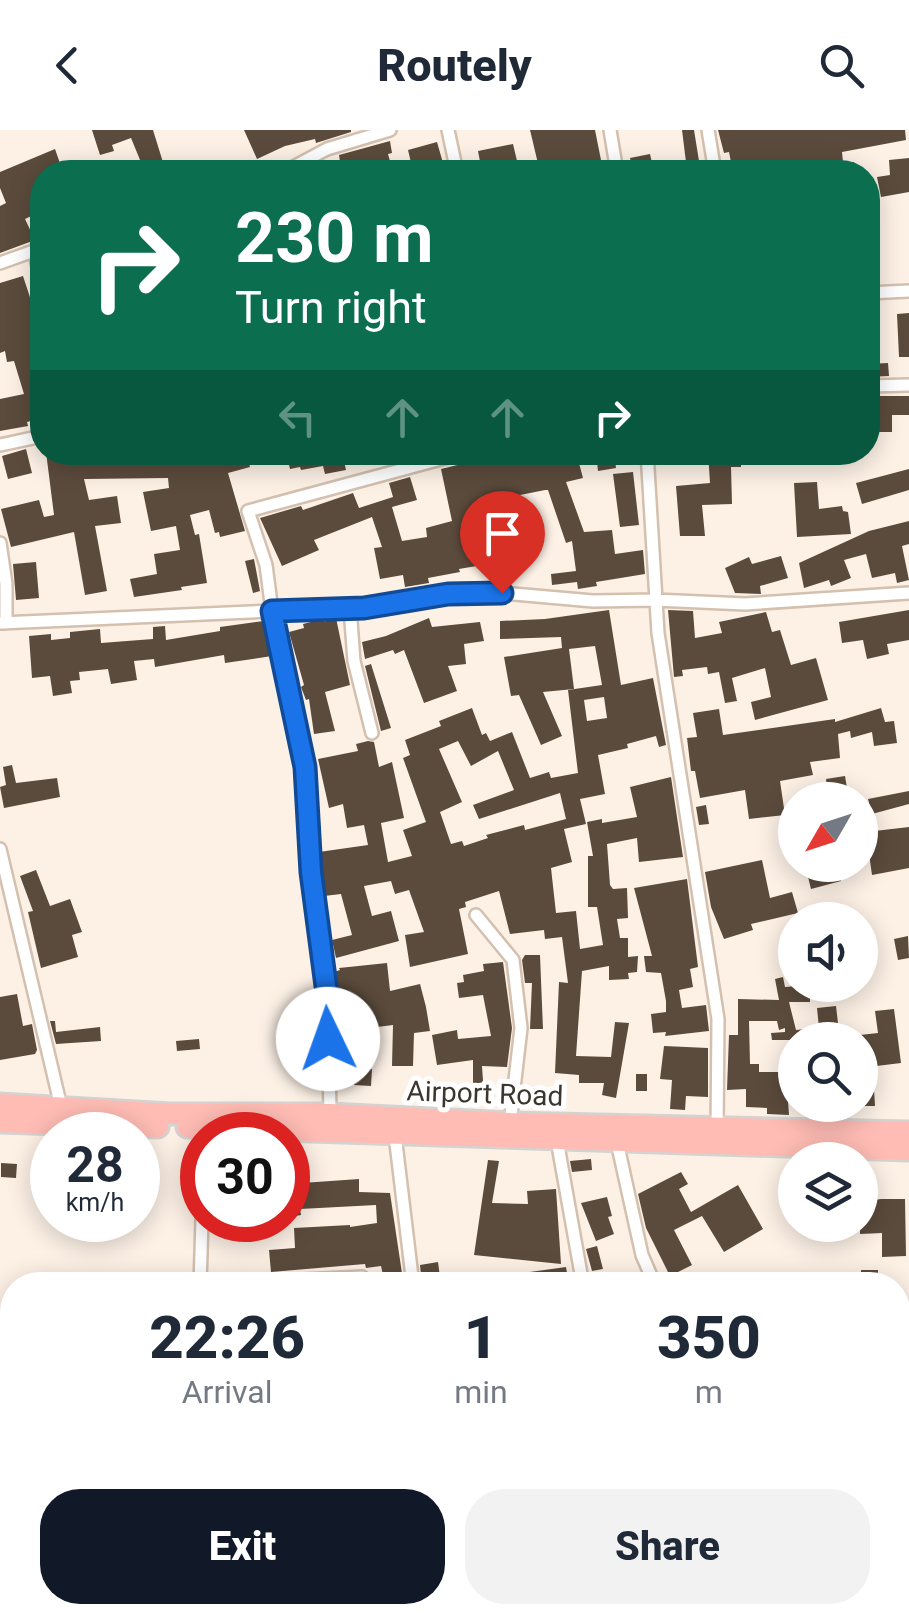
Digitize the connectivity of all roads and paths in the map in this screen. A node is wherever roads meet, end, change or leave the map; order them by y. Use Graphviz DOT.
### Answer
graph roads {
  1 [pos="390,130"];
  2 [pos="448,130"];
  3 [pos="610,130"];
  4 [pos="708,130"];
  5 [pos="310,160"];
  6 [pos="454,160"];
  7 [pos="614,160"];
  8 [pos="713,160"];
  9 [pos="30,252"];
  10 [pos="0,264"];
  11 [pos="909,291"];
  12 [pos="880,292"];
  13 [pos="909,385"];
  14 [pos="880,386"];
  15 [pos="30,439"];
  16 [pos="0,445"];
  17 [pos="419,465"];
  18 [pos="648,465"];
  19 [pos="0,543"];
  20 [pos="909,593"];
  21 [pos="655,600"];
  22 [pos="350,608"];
  23 [pos="272,611"];
  24 [pos="3,623"];
  25 [pos="372,733"];
  26 [pos="0,849"];
  27 [pos="476,915"];
  28 [pos="0,1101"];
  29 [pos="61,1107"];
  30 [pos="45,1112"];
  31 [pos="30,1113"];
  32 [pos="330,1114"];
  33 [pos="30,1116"];
  34 [pos="30,1118"];
  35 [pos="0,1122"];
  36 [pos="510,1123"];
  37 [pos="909,1132"];
  38 [pos="310,1134"];
  39 [pos="0,1135"];
  40 [pos="395,1136"];
  41 [pos="716,1136"];
  42 [pos="557,1140"];
  43 [pos="618,1142"];
  44 [pos="909,1150"];
  45 [pos="202,1242"];
  46 [pos="202,1272"];
  47 [pos="411,1272"];
  48 [pos="581,1272"];
  49 [pos="649,1272"];
  1 -- 5 [label="street"];
  2 -- 6 [label="street"];
  3 -- 7 [label="street"];
  4 -- 8 [label="street"];
  9 -- 10 [label="street"];
  11 -- 12 [label="street"];
  13 -- 14 [label="street"];
  15 -- 16 [label="street"];
  17 -- 23 [label="street"];
  18 -- 21 [label="street"];
  19 -- 24 [label="street"];
  20 -- 21 [label="street"];
  21 -- 22 [label="street"];
  21 -- 41 [label="street"];
  22 -- 23 [label="street"];
  22 -- 25 [label="street"];
  23 -- 24 [label="street"];
  23 -- 32 [label="street"];
  26 -- 29 [label="street"];
  27 -- 36 [label="street"];
  28 -- 31 [label="highway, Airport Road"];
  29 -- 30 [label="highway, Airport Road"];
  29 -- 32 [label="highway, Airport Road"];
  32 -- 36 [label="highway, Airport Road"];
  33 -- 35 [label="highway, Airport Road"];
  34 -- 39 [label="highway"];
  36 -- 41 [label="highway, Airport Road"];
  37 -- 41 [label="highway, Airport Road"];
  38 -- 40 [label="highway, Airport Road"];
  40 -- 42 [label="highway, Airport Road"];
  40 -- 47 [label="street"];
  41 -- 43 [label="highway, Airport Road"];
  41 -- 44 [label="highway, Airport Road"];
  42 -- 43 [label="highway, Airport Road"];
  42 -- 48 [label="street"];
  43 -- 49 [label="street"];
  45 -- 46 [label="street"];
}
